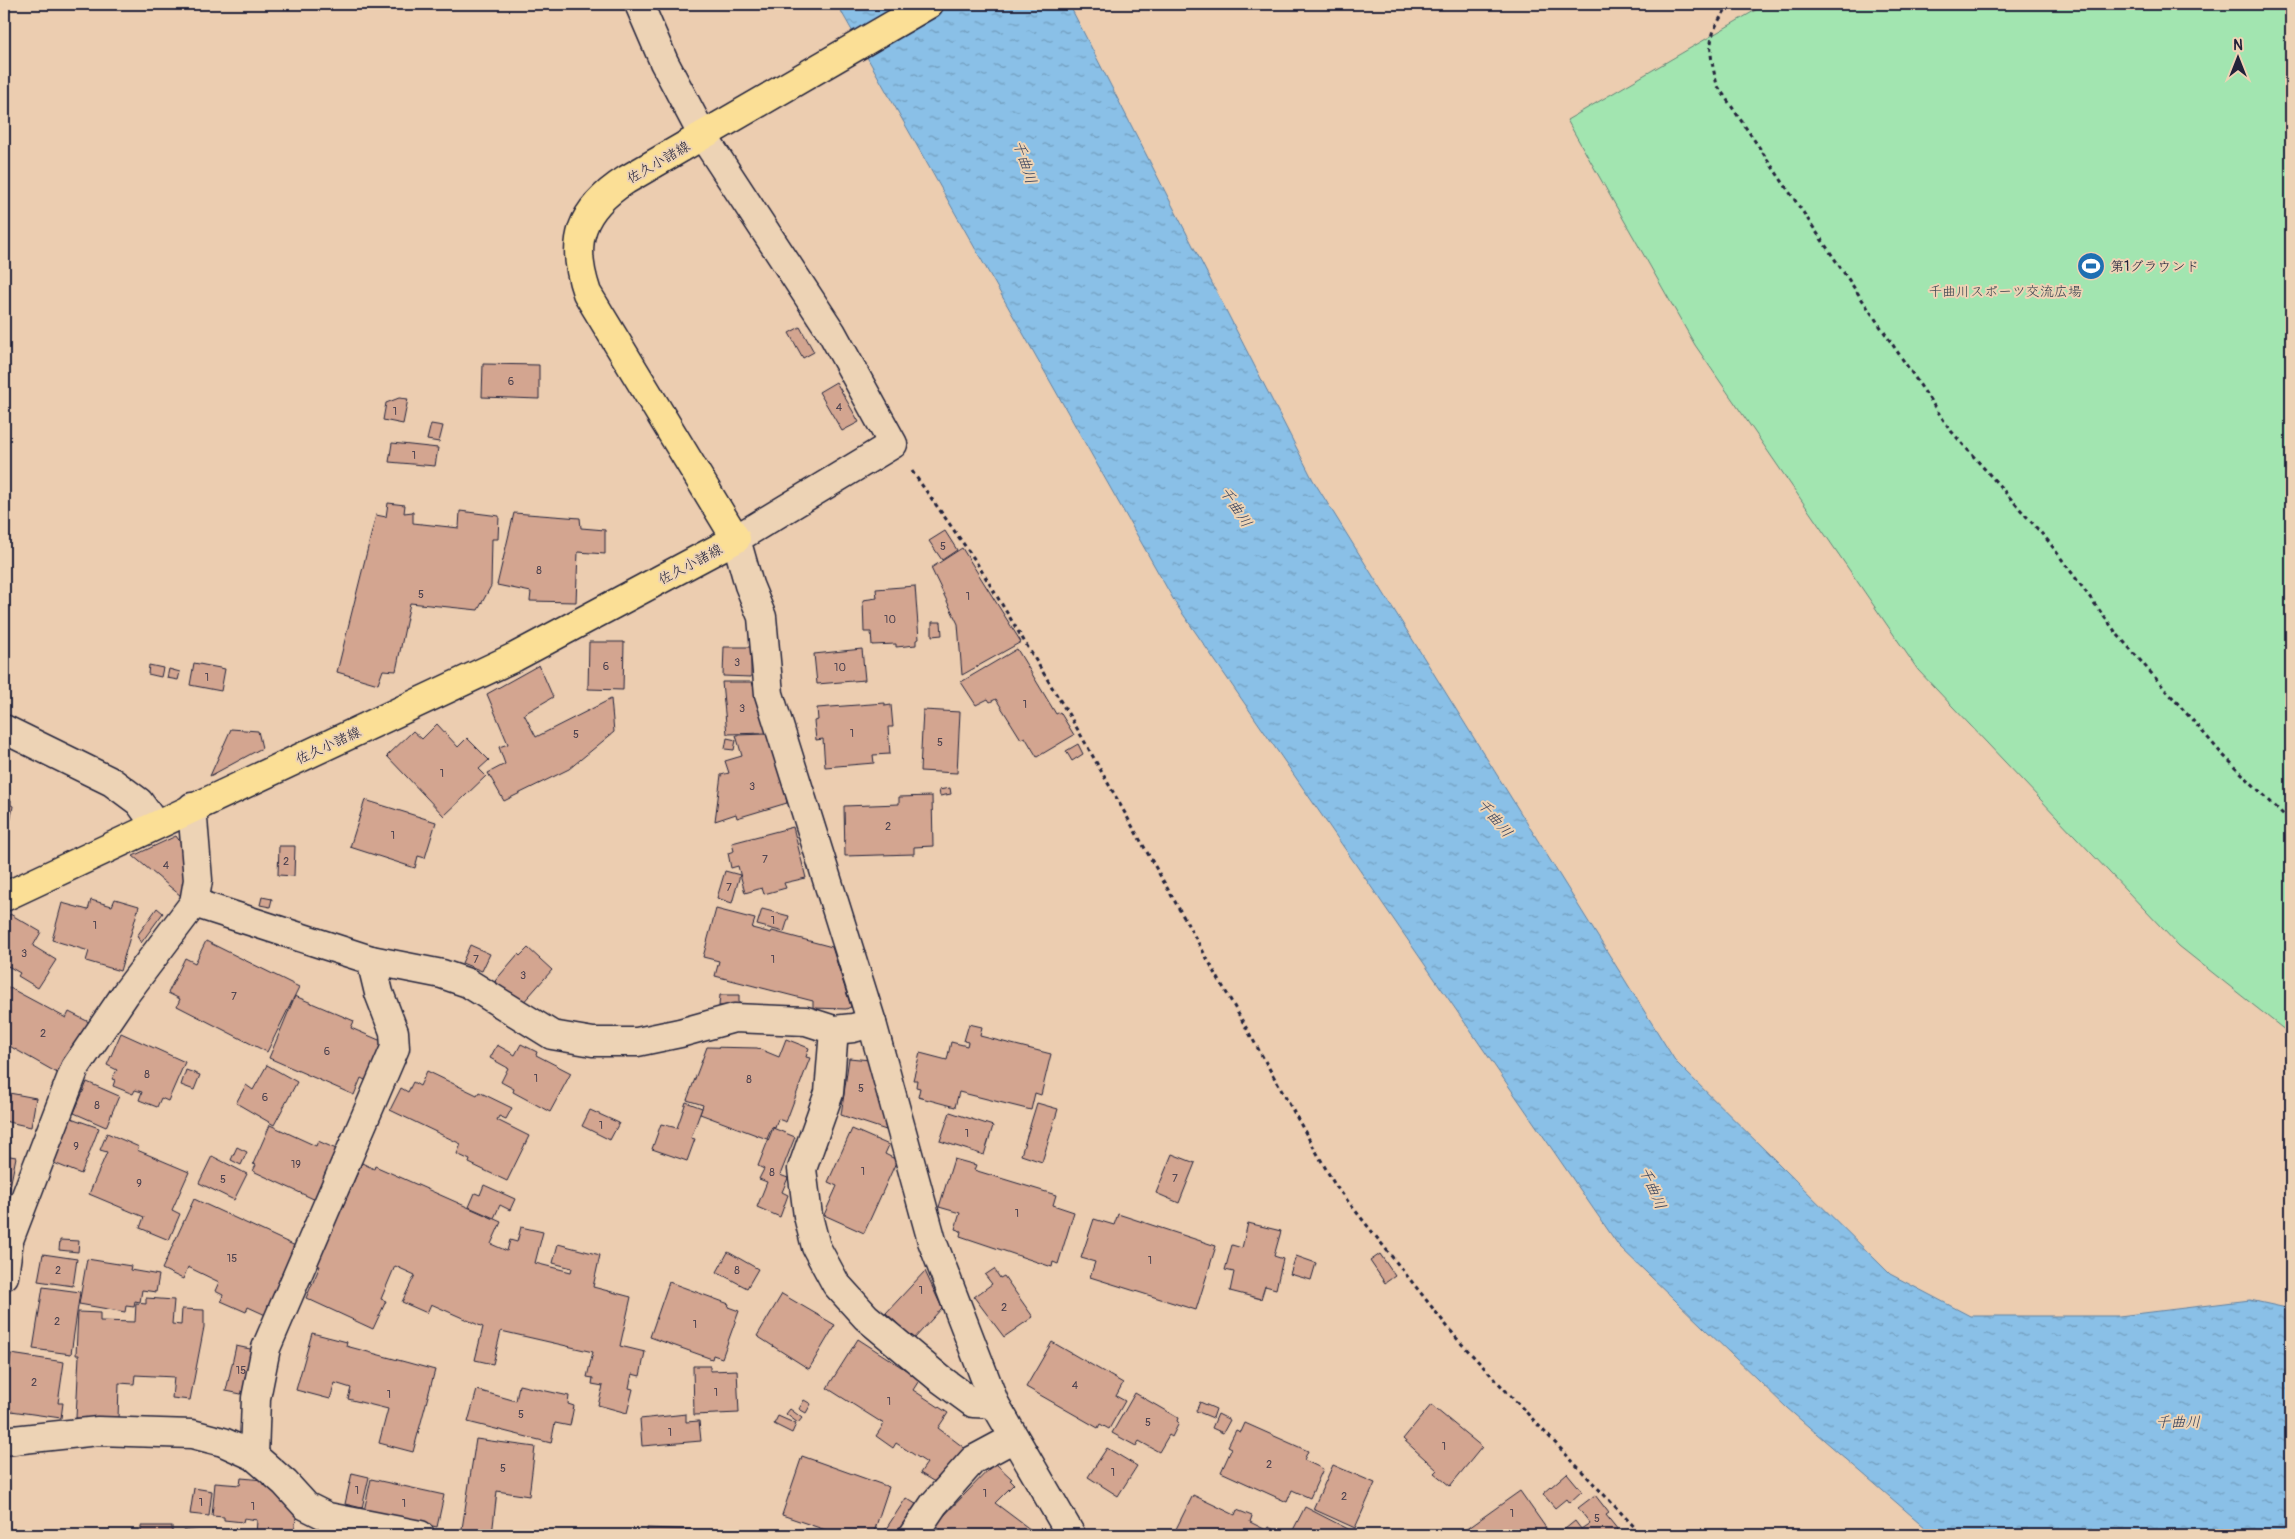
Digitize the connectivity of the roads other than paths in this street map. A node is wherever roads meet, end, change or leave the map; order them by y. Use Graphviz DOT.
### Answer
graph roads {
  1 [pos="639,4"];
  2 [pos="928,4"];
  3 [pos="703,136"];
  4 [pos="736,539"];
  5 [pos="4,729"];
  6 [pos="192,808"];
  7 [pos="155,824"];
  8 [pos="4,897"];
  9 [pos="194,903"];
  10 [pos="371,960"];
  11 [pos="872,1023"];
  12 [pos="834,1030"];
  13 [pos="4,1276"];
  14 [pos="995,1404"];
  15 [pos="1014,1438"];
  16 [pos="4,1441"];
  17 [pos="254,1456"];
  18 [pos="420,1535"];
  19 [pos="914,1535"];
  20 [pos="1071,1535"];
  1 -- 3 [label="street"];
  2 -- 3 [label="main road, 佐久小諸線"];
  3 -- 4 [label="main road, 佐久小諸線"];
  3 -- 4 [label="street"];
  4 -- 6 [label="main road, 佐久小諸線"];
  4 -- 11 [label="street"];
  5 -- 7 [label="street"];
  6 -- 7 [label="main road, 佐久小諸線"];
  6 -- 9 [label="street"];
  7 -- 8 [label="main road, 佐久小諸線"];
  9 -- 10 [label="street"];
  9 -- 13 [label="street"];
  10 -- 12 [label="street"];
  10 -- 17 [label="street"];
  11 -- 12 [label="street"];
  11 -- 14 [label="street"];
  12 -- 14 [label="street"];
  14 -- 15 [label="street"];
  15 -- 19 [label="street"];
  15 -- 20 [label="street"];
  16 -- 17 [label="street"];
  17 -- 18 [label="street"];
}
